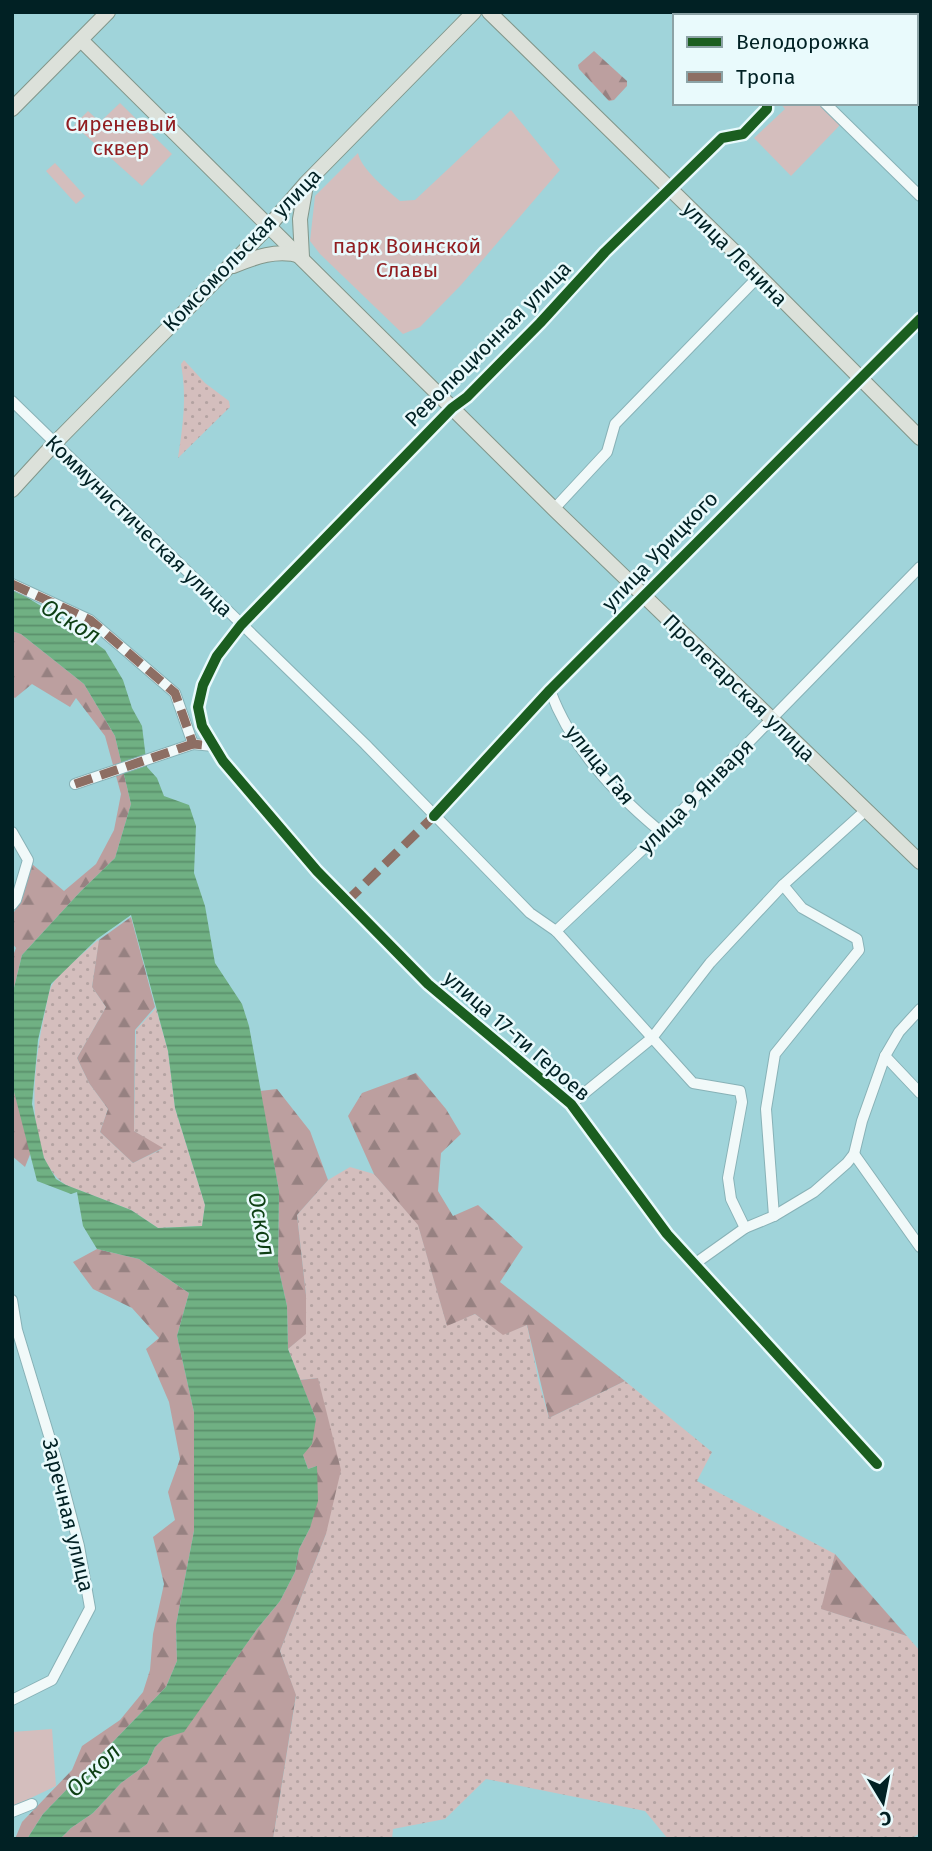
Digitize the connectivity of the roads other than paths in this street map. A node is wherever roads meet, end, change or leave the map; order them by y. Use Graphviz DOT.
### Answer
graph roads {
  1 [pos="108,12"];
  2 [pos="474,12"];
  3 [pos="489,12"];
  4 [pos="81,40"];
  5 [pos="767,105"];
  6 [pos="827,105"];
  7 [pos="12,109"];
  8 [pos="306,184"];
  9 [pos="670,188"];
  10 [pos="920,196"];
  11 [pos="269,226"];
  12 [pos="302,257"];
  13 [pos="228,267"];
  14 [pos="759,276"];
  15 [pos="920,319"];
  16 [pos="861,379"];
  17 [pos="12,401"];
  18 [pos="452,408"];
  19 [pos="920,438"];
  20 [pos="55,443"];
  21 [pos="12,490"];
  22 [pos="554,509"];
  23 [pos="920,567"];
  24 [pos="12,584"];
  25 [pos="644,596"];
  26 [pos="241,625"];
  27 [pos="550,690"];
  28 [pos="772,718"];
  29 [pos="193,744"];
  30 [pos="213,746"];
  31 [pos="75,784"];
  32 [pos="866,811"];
  33 [pos="434,816"];
  34 [pos="12,832"];
  35 [pos="661,832"];
  36 [pos="920,862"];
  37 [pos="783,885"];
  38 [pos="12,905"];
  39 [pos="556,931"];
  40 [pos="920,1009"];
  41 [pos="652,1038"];
  42 [pos="885,1056"];
  43 [pos="920,1093"];
  44 [pos="571,1104"];
  45 [pos="854,1154"];
  46 [pos="774,1216"];
  47 [pos="745,1228"];
  48 [pos="920,1247"];
  49 [pos="693,1265"];
  50 [pos="12,1300"];
  51 [pos="877,1464"];
  52 [pos="12,1700"];
  53 [pos="32,1804"];
  54 [pos="12,1812"];
  1 -- 4 [label="main road"];
  2 -- 8 [label="main road, Комсомольская улица"];
  3 -- 9 [label="main road, улица Ленина"];
  4 -- 7 [label="main road"];
  4 -- 11 [label="main road, Пролетарская улица"];
  5 -- 9 [label="street, Революционная улица"];
  6 -- 10 [label="street"];
  8 -- 11 [label="main road, Комсомольская улица"];
  8 -- 12 [label="main road"];
  9 -- 14 [label="main road, улица Ленина"];
  9 -- 18 [label="street, Революционная улица"];
  11 -- 12 [label="main road, Пролетарская улица"];
  11 -- 13 [label="main road, Комсомольская улица"];
  12 -- 13 [label="main road"];
  12 -- 18 [label="main road, Пролетарская улица"];
  13 -- 20 [label="main road, Комсомольская улица"];
  14 -- 16 [label="main road, улица Ленина"];
  14 -- 22 [label="street"];
  15 -- 16 [label="street, улица Урицкого"];
  16 -- 19 [label="main road, улица Ленина"];
  16 -- 25 [label="street, улица Урицкого"];
  17 -- 20 [label="street, Коммунистическая улица"];
  18 -- 22 [label="main road, Пролетарская улица"];
  18 -- 26 [label="street, Революционная улица"];
  20 -- 21 [label="main road, Комсомольская улица"];
  20 -- 26 [label="street, Коммунистическая улица"];
  22 -- 25 [label="main road, Пролетарская улица"];
  23 -- 28 [label="street, улица 9 Января"];
  24 -- 29 [label="street"];
  25 -- 27 [label="street, улица Урицкого"];
  25 -- 28 [label="main road, Пролетарская улица"];
  26 -- 30 [label="street, улица 17-ти Героев"];
  26 -- 33 [label="street, Коммунистическая улица"];
  27 -- 33 [label="street, улица Урицкого"];
  27 -- 35 [label="street, улица Гая"];
  28 -- 32 [label="main road, Пролетарская улица"];
  28 -- 35 [label="street, улица 9 Января"];
  29 -- 30 [label="street"];
  29 -- 31 [label="street"];
  30 -- 44 [label="street, улица 17-ти Героев"];
  32 -- 36 [label="main road, Пролетарская улица"];
  32 -- 37 [label="street"];
  33 -- 39 [label="street, Коммунистическая улица"];
  34 -- 38 [label="street"];
  35 -- 39 [label="street, улица 9 Января"];
  37 -- 41 [label="street"];
  37 -- 46 [label="street"];
  39 -- 41 [label="street, Коммунистическая улица"];
  40 -- 42 [label="street"];
  41 -- 44 [label="street"];
  41 -- 47 [label="street, Коммунистическая улица"];
  42 -- 43 [label="street"];
  42 -- 45 [label="street"];
  44 -- 49 [label="street, улица 17-ти Героев"];
  45 -- 46 [label="street"];
  45 -- 48 [label="street"];
  46 -- 47 [label="street"];
  47 -- 49 [label="street"];
  49 -- 51 [label="street, улица 17-ти Героев"];
  50 -- 52 [label="street, Заречная улица"];
  53 -- 54 [label="street"];
}
